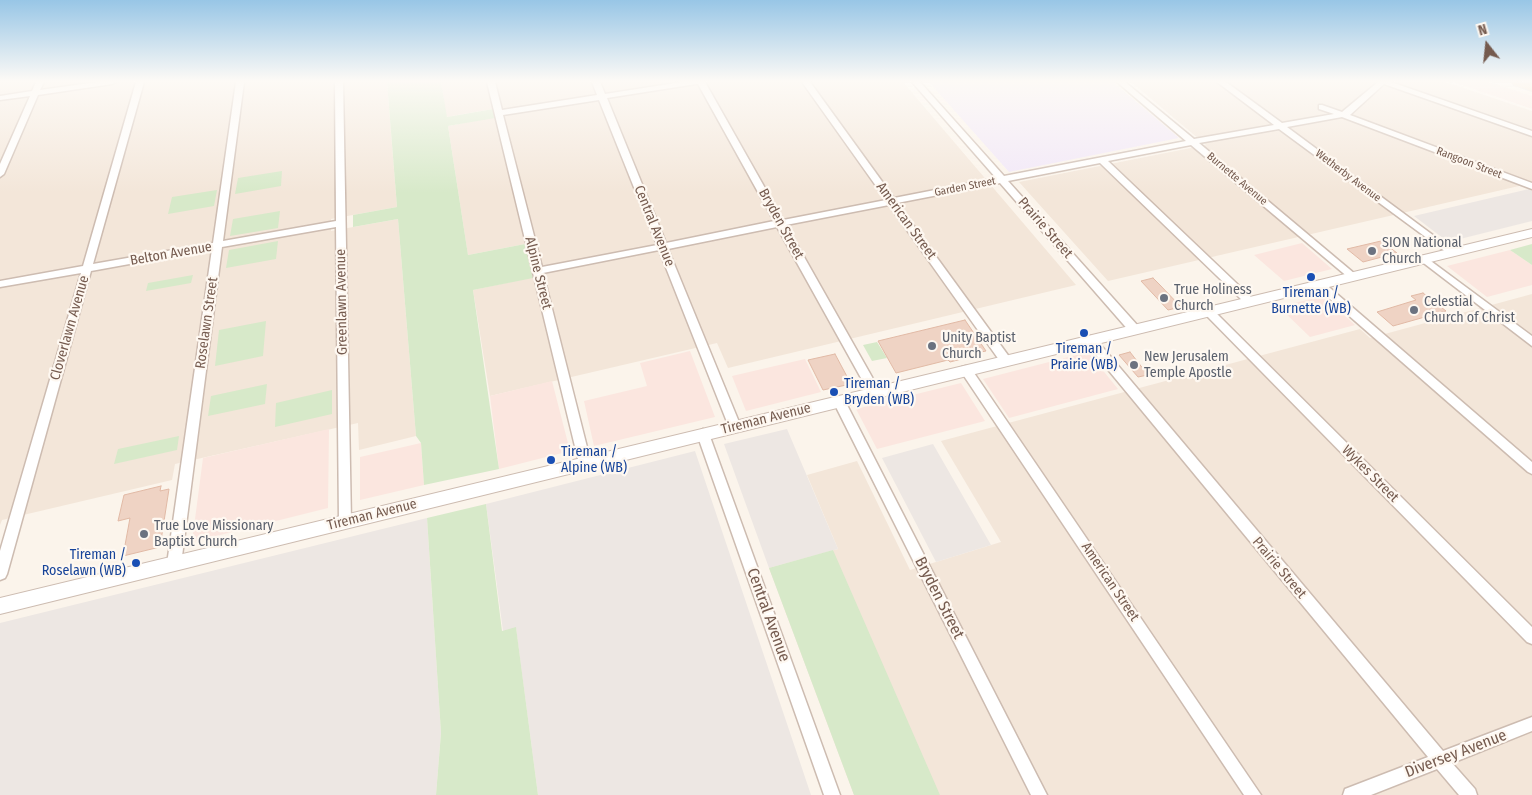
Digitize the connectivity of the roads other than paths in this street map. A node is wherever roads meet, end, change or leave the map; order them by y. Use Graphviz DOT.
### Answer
graph roads {
  1 [pos="24,119"];
  2 [pos="129,119"];
  3 [pos="235,119"];
  4 [pos="340,119"];
  5 [pos="499,119"];
  6 [pos="611,119"];
  7 [pos="722,119"];
  8 [pos="833,119"];
  9 [pos="949,119"];
  10 [pos="1166,119"];
  11 [pos="1272,119"];
  12 [pos="1319,119"];
  13 [pos="1353,119"];
  14 [pos="1489,119"];
  15 [pos="1281,126"];
  16 [pos="1532,134"];
  17 [pos="1193,142"];
  18 [pos="1102,160"];
  19 [pos="0,174"];
  20 [pos="1002,180"];
  21 [pos="1532,186"];
  22 [pos="892,201"];
  23 [pos="780,223"];
  24 [pos="341,224"];
  25 [pos="1532,233"];
  26 [pos="217,246"];
  27 [pos="662,247"];
  28 [pos="1450,252"];
  29 [pos="1424,259"];
  30 [pos="86,269"];
  31 [pos="538,271"];
  32 [pos="1352,276"];
  33 [pos="0,284"];
  34 [pos="1319,284"];
  35 [pos="1249,301"];
  36 [pos="1208,311"];
  37 [pos="1134,329"];
  38 [pos="1090,340"];
  39 [pos="1532,342"];
  40 [pos="1006,361"];
  41 [pos="966,370"];
  42 [pos="875,393"];
  43 [pos="839,401"];
  44 [pos="735,427"];
  45 [pos="703,434"];
  46 [pos="584,463"];
  47 [pos="1532,469"];
  48 [pos="345,522"];
  49 [pos="174,564"];
  50 [pos="0,574"];
  51 [pos="0,606"];
  52 [pos="1532,637"];
  53 [pos="1532,724"];
  54 [pos="1440,760"];
  55 [pos="832,795"];
  56 [pos="1039,795"];
  57 [pos="1253,795"];
  58 [pos="1351,795"];
  59 [pos="1468,795"];
  1 -- 19 [label="street"];
  2 -- 30 [label="street, Cloverlawn Avenue"];
  3 -- 26 [label="street, Roselawn Street"];
  4 -- 24 [label="street, Greenlawn Avenue"];
  5 -- 31 [label="street, Alpine Street"];
  6 -- 27 [label="street, Central Avenue"];
  7 -- 23 [label="street, Bryden Street"];
  8 -- 22 [label="street, American Street"];
  9 -- 20 [label="street, Prairie Street"];
  10 -- 17 [label="street, Burnette Avenue"];
  11 -- 15 [label="street, Wetherby Avenue"];
  12 -- 15 [label="street, Garden Street"];
  13 -- 21 [label="street, Rangoon Street"];
  14 -- 16 [label="street"];
  15 -- 17 [label="street, Garden Street"];
  15 -- 28 [label="street, Wetherby Avenue"];
  17 -- 18 [label="street, Garden Street"];
  17 -- 32 [label="street, Burnette Avenue"];
  18 -- 20 [label="street, Garden Street"];
  18 -- 35 [label="street"];
  20 -- 22 [label="street, Garden Street"];
  20 -- 37 [label="street, Prairie Street"];
  22 -- 23 [label="street, Garden Street"];
  22 -- 40 [label="street, American Street"];
  23 -- 27 [label="street, Garden Street"];
  23 -- 42 [label="street, Bryden Street"];
  24 -- 26 [label="street, Belton Avenue"];
  24 -- 48 [label="street, Greenlawn Avenue"];
  25 -- 28 [label="street, Tireman Avenue"];
  26 -- 30 [label="street, Belton Avenue"];
  26 -- 49 [label="street, Roselawn Street"];
  27 -- 31 [label="street, Garden Street"];
  27 -- 44 [label="street, Central Avenue"];
  28 -- 29 [label="street, Tireman Avenue"];
  29 -- 32 [label="street, Tireman Avenue"];
  29 -- 39 [label="street"];
  30 -- 33 [label="street, Belton Avenue"];
  30 -- 50 [label="street, Cloverlawn Avenue"];
  31 -- 46 [label="street, Alpine Street"];
  32 -- 34 [label="street, Tireman Avenue"];
  34 -- 35 [label="street, Tireman Avenue"];
  34 -- 47 [label="street"];
  35 -- 36 [label="street, Tireman Avenue"];
  36 -- 37 [label="street, Tireman Avenue"];
  36 -- 52 [label="street, Wykes Street"];
  37 -- 38 [label="street, Tireman Avenue"];
  38 -- 40 [label="street, Tireman Avenue"];
  38 -- 54 [label="street, Prairie Street"];
  40 -- 41 [label="street, Tireman Avenue"];
  41 -- 42 [label="street, Tireman Avenue"];
  41 -- 57 [label="street, American Street"];
  42 -- 43 [label="street, Tireman Avenue"];
  43 -- 44 [label="street, Tireman Avenue"];
  43 -- 56 [label="street, Bryden Street"];
  44 -- 45 [label="street, Tireman Avenue"];
  45 -- 46 [label="street, Tireman Avenue"];
  45 -- 55 [label="street, Central Avenue"];
  46 -- 48 [label="street, Tireman Avenue"];
  48 -- 49 [label="street, Tireman Avenue"];
  49 -- 51 [label="street, Tireman Avenue"];
  53 -- 54 [label="street, Diversey Avenue"];
  54 -- 58 [label="street, Diversey Avenue"];
  54 -- 59 [label="street, Prairie Street"];
}
